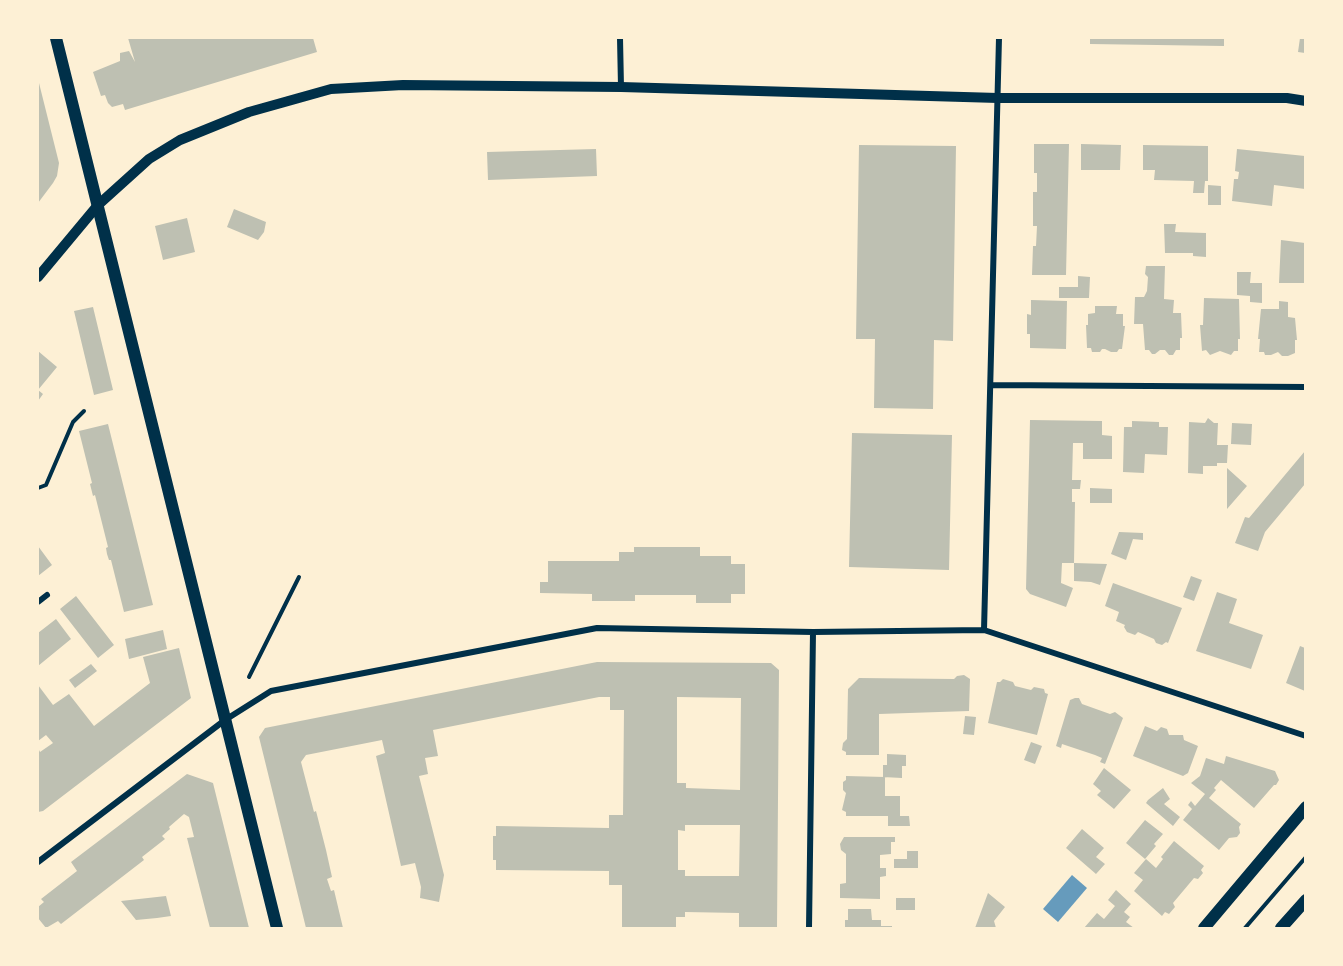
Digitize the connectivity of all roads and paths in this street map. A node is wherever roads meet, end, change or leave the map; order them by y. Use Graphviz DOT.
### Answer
graph roads {
  1 [pos="56,38"];
  2 [pos="620,38"];
  3 [pos="999,38"];
  4 [pos="621,87"];
  5 [pos="998,98"];
  6 [pos="1305,101"];
  7 [pos="98,205"];
  8 [pos="38,277"];
  9 [pos="991,385"];
  10 [pos="1305,387"];
  11 [pos="84,411"];
  12 [pos="38,488"];
  13 [pos="299,577"];
  14 [pos="47,595"];
  15 [pos="38,602"];
  16 [pos="984,630"];
  17 [pos="813,632"];
  18 [pos="249,677"];
  19 [pos="225,720"];
  20 [pos="1305,736"];
  21 [pos="1305,807"];
  22 [pos="1305,856"];
  23 [pos="38,862"];
  24 [pos="1305,900"];
  25 [pos="277,928"];
  26 [pos="809,928"];
  27 [pos="1204,928"];
  28 [pos="1245,928"];
  29 [pos="1281,928"];
  1 -- 7 [label="main road"];
  2 -- 4 [label="street"];
  3 -- 5 [label="street"];
  4 -- 5 [label="street"];
  4 -- 7 [label="street"];
  5 -- 6 [label="street"];
  5 -- 9 [label="street"];
  7 -- 8 [label="street"];
  7 -- 19 [label="main road"];
  9 -- 10 [label="street"];
  9 -- 16 [label="street"];
  11 -- 12 [label="path"];
  13 -- 18 [label="path"];
  14 -- 15 [label="street"];
  16 -- 17 [label="street"];
  16 -- 20 [label="street"];
  17 -- 19 [label="street"];
  17 -- 26 [label="street"];
  19 -- 23 [label="street"];
  19 -- 25 [label="main road"];
  21 -- 27 [label="main road"];
  22 -- 28 [label="path"];
  24 -- 29 [label="main road"];
}
